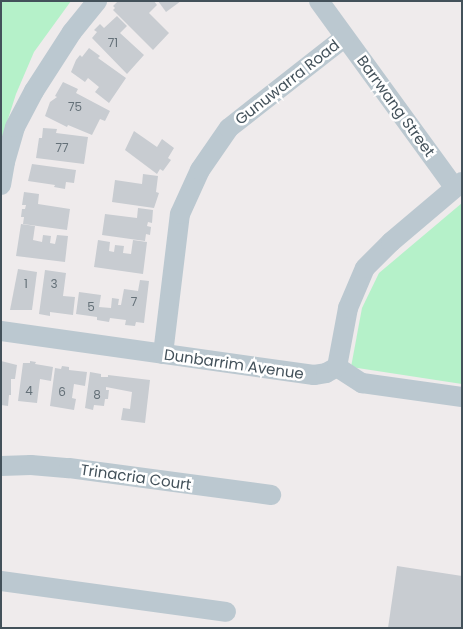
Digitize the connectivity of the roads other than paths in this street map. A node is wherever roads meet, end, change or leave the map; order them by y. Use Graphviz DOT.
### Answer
graph roads {
  1 [pos="97,1"];
  2 [pos="319,1"];
  3 [pos="346,37"];
  4 [pos="3,161"];
  5 [pos="1,185"];
  6 [pos="458,185"];
  7 [pos="1,331"];
  8 [pos="163,354"];
  9 [pos="337,367"];
  10 [pos="462,397"];
  11 [pos="1,466"];
  12 [pos="271,495"];
  13 [pos="1,581"];
  14 [pos="226,612"];
  1 -- 4 [label="street"];
  2 -- 3 [label="street, Barrwang Street"];
  3 -- 6 [label="street, Barrwang Street"];
  3 -- 8 [label="street, Gunuwarra Road"];
  4 -- 5 [label="street"];
  6 -- 9 [label="street"];
  7 -- 8 [label="street, Dunbarrim Avenue"];
  8 -- 9 [label="street, Dunbarrim Avenue"];
  9 -- 10 [label="street"];
  11 -- 12 [label="street, Trinacria Court"];
  13 -- 14 [label="street"];
}
